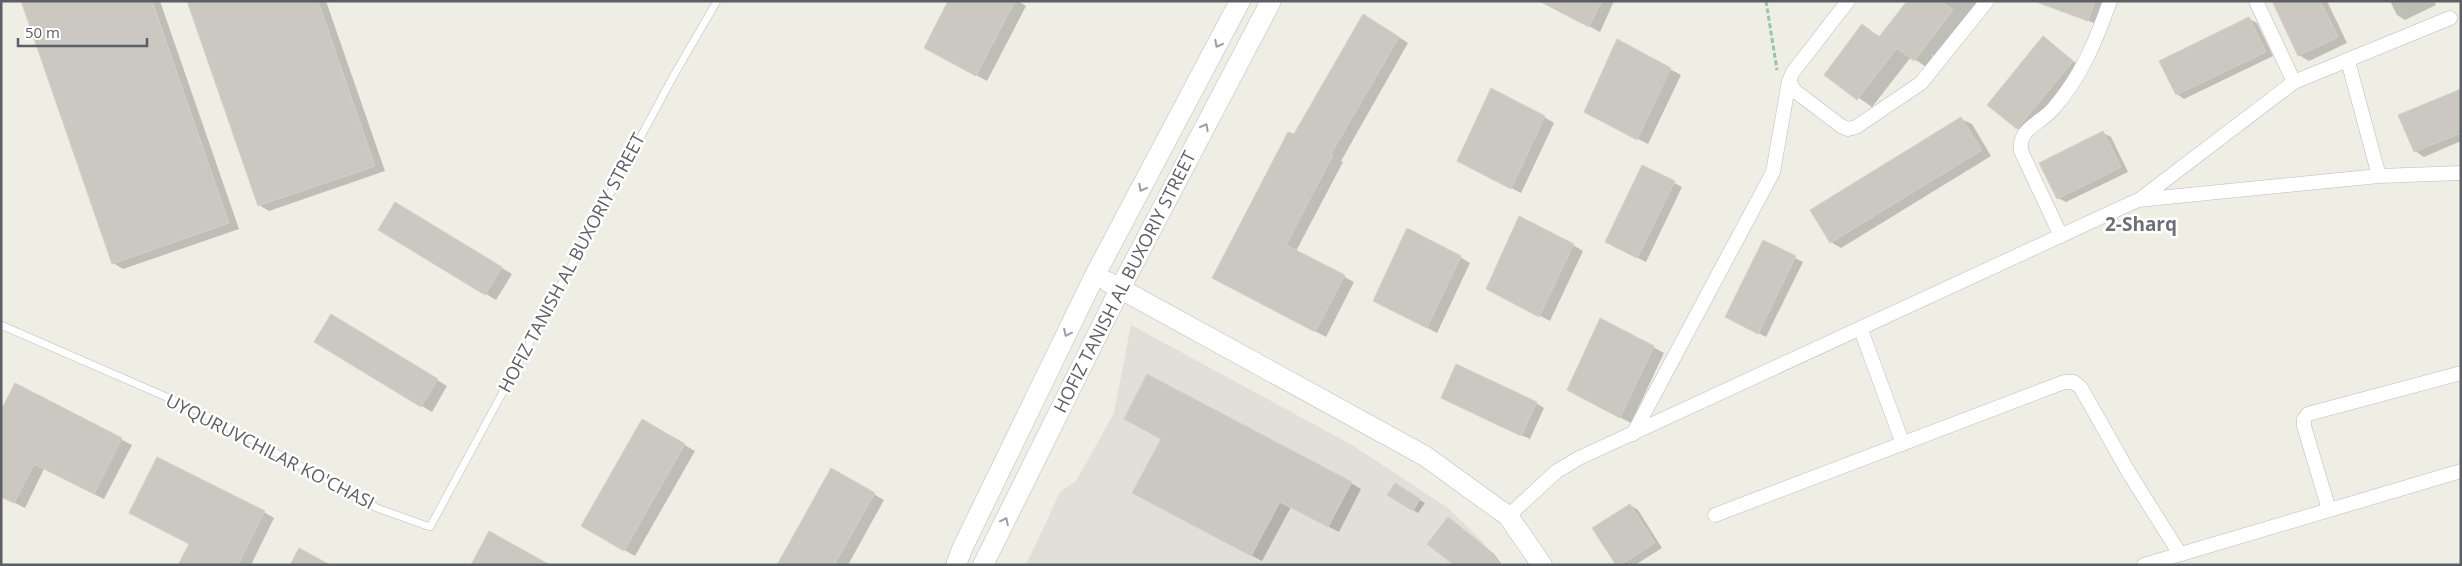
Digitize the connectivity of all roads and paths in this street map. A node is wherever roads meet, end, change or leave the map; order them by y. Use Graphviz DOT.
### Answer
graph roads {
  1 [pos="716,1"];
  2 [pos="1240,1"];
  3 [pos="1271,1"];
  4 [pos="1766,1"];
  5 [pos="1848,1"];
  6 [pos="1987,1"];
  7 [pos="2110,1"];
  8 [pos="2256,1"];
  9 [pos="2450,18"];
  10 [pos="2348,60"];
  11 [pos="1789,81"];
  12 [pos="2294,82"];
  13 [pos="2461,173"];
  14 [pos="2379,176"];
  15 [pos="2138,200"];
  16 [pos="2061,236"];
  17 [pos="1096,275"];
  18 [pos="1120,289"];
  19 [pos="1,325"];
  20 [pos="1861,330"];
  21 [pos="2461,373"];
  22 [pos="1634,434"];
  23 [pos="1903,444"];
  24 [pos="2461,471"];
  25 [pos="2329,510"];
  26 [pos="1715,515"];
  27 [pos="1508,516"];
  28 [pos="430,526"];
  29 [pos="2180,554"];
  30 [pos="956,565"];
  31 [pos="983,565"];
  32 [pos="1542,565"];
  33 [pos="2144,565"];
  1 -- 28 [label="lane, HOFIZ TANISH AL BUXORIY STREET"];
  2 -- 17 [label="main road, HOFIZ TANISH AL BUXORIY STREET, one-way"];
  18 -- 3 [label="main road, HOFIZ TANISH AL BUXORIY STREET, one-way"];
  4 -- 11 [label="path"];
  5 -- 11 [label="street"];
  6 -- 11 [label="street"];
  7 -- 16 [label="street"];
  8 -- 12 [label="street"];
  9 -- 10 [label="street"];
  10 -- 12 [label="street"];
  10 -- 14 [label="street"];
  11 -- 22 [label="street"];
  12 -- 15 [label="street"];
  13 -- 14 [label="street"];
  14 -- 15 [label="street"];
  15 -- 16 [label="street"];
  16 -- 20 [label="street"];
  17 -- 18 [label="main road"];
  17 -- 30 [label="main road, HOFIZ TANISH AL BUXORIY STREET, one-way"];
  18 -- 27 [label="main road"];
  31 -- 18 [label="main road, HOFIZ TANISH AL BUXORIY STREET, one-way"];
  19 -- 28 [label="lane, UYQURUVCHILAR KO'CHASI"];
  20 -- 22 [label="street"];
  20 -- 23 [label="street"];
  21 -- 25 [label="street"];
  22 -- 27 [label="street"];
  23 -- 26 [label="street"];
  23 -- 29 [label="street"];
  24 -- 25 [label="street"];
  25 -- 29 [label="street"];
  27 -- 32 [label="main road"];
  29 -- 33 [label="street"];
}
